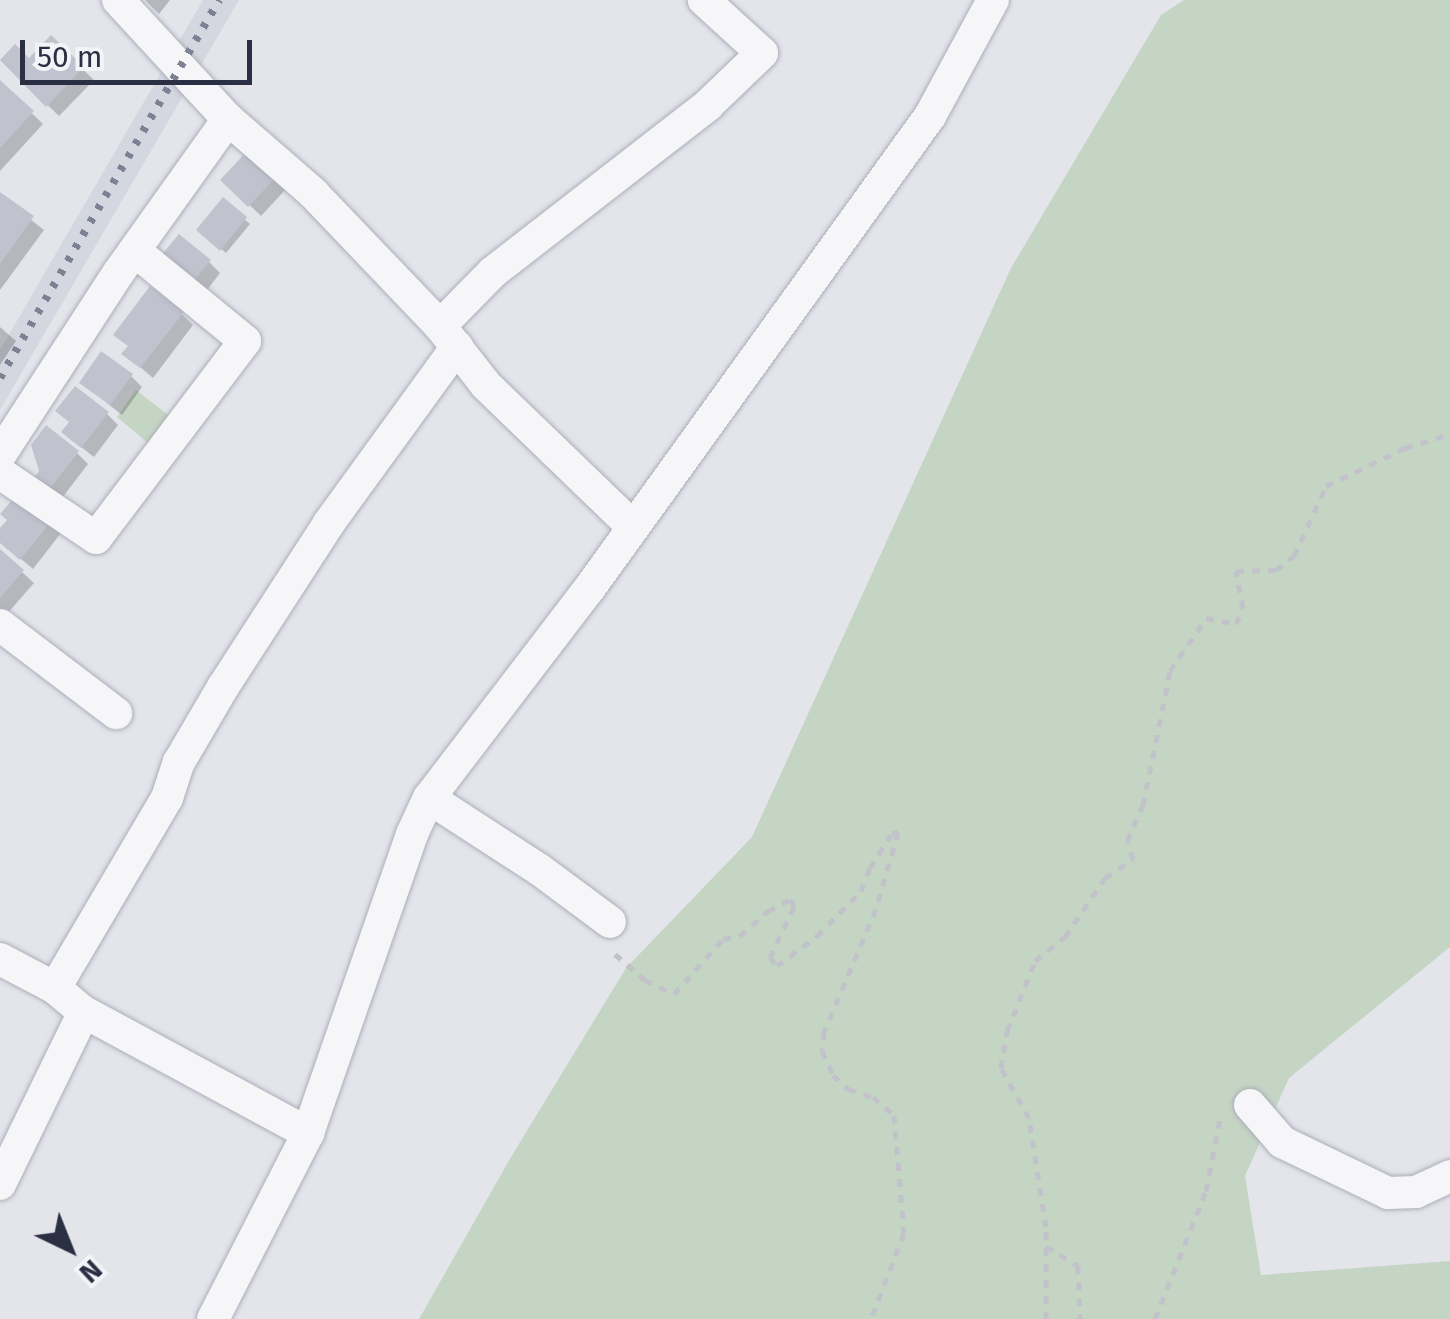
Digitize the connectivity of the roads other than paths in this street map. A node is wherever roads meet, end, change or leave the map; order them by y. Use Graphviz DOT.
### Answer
graph roads {
  1 [pos="118,0"];
  2 [pos="993,0"];
  3 [pos="714,3"];
  4 [pos="228,119"];
  5 [pos="135,251"];
  6 [pos="448,337"];
  7 [pos="0,455"];
  8 [pos="0,473"];
  9 [pos="632,526"];
  10 [pos="0,625"];
  11 [pos="116,714"];
  12 [pos="429,798"];
  13 [pos="606,933"];
  14 [pos="0,958"];
  15 [pos="55,988"];
  16 [pos="84,1012"];
  17 [pos="1250,1104"];
  18 [pos="308,1133"];
  19 [pos="1450,1176"];
  20 [pos="0,1184"];
  21 [pos="213,1319"];
  1 -- 4 [label="street"];
  2 -- 9 [label="street"];
  3 -- 6 [label="street"];
  4 -- 5 [label="street"];
  4 -- 6 [label="street"];
  5 -- 7 [label="street"];
  5 -- 8 [label="street"];
  6 -- 9 [label="street"];
  6 -- 15 [label="street"];
  9 -- 12 [label="street"];
  10 -- 11 [label="street"];
  12 -- 13 [label="street"];
  12 -- 18 [label="street"];
  14 -- 15 [label="street"];
  15 -- 16 [label="street"];
  16 -- 18 [label="street"];
  16 -- 20 [label="street"];
  17 -- 19 [label="street"];
  18 -- 21 [label="street"];
}
